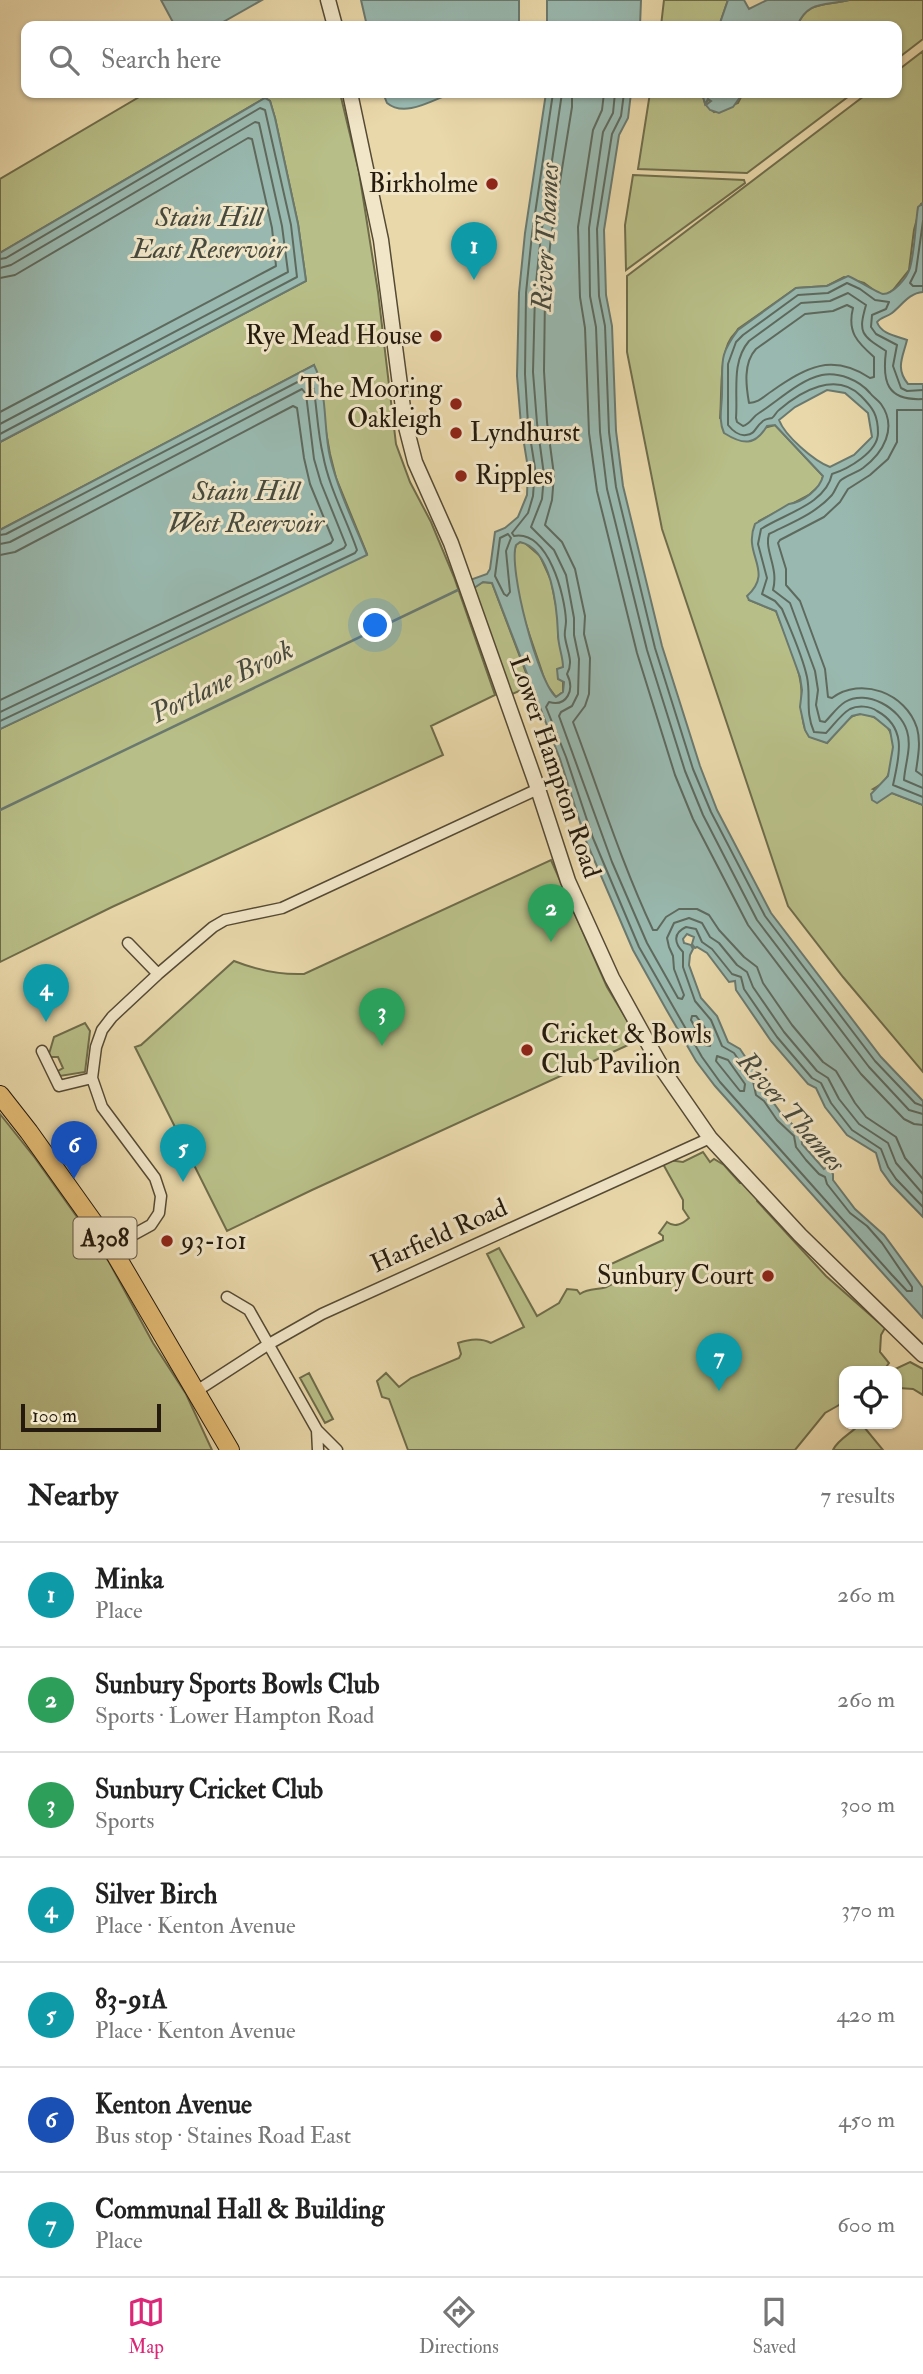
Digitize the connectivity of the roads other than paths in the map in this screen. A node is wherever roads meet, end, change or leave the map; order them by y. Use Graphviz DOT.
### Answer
graph roads {
  1 [pos="328,0"];
  2 [pos="334,21"];
  3 [pos="351,98"];
  4 [pos="538,789"];
  5 [pos="128,943"];
  6 [pos="158,974"];
  7 [pos="42,1051"];
  8 [pos="92,1078"];
  9 [pos="0,1095"];
  10 [pos="710,1138"];
  11 [pos="111,1247"];
  12 [pos="227,1297"];
  13 [pos="269,1344"];
  14 [pos="923,1355"];
  15 [pos="195,1392"];
  16 [pos="317,1430"];
  17 [pos="230,1450"];
  18 [pos="318,1450"];
  19 [pos="337,1450"];
  1 -- 2 [label="street"];
  3 -- 4 [label="street, Lower Hampton Road"];
  4 -- 6 [label="street"];
  4 -- 10 [label="street, Lower Hampton Road"];
  5 -- 6 [label="street"];
  6 -- 8 [label="street"];
  7 -- 8 [label="street"];
  8 -- 11 [label="street"];
  9 -- 11 [label="highway, A308"];
  10 -- 13 [label="street, Harfield Road"];
  10 -- 14 [label="street, Lower Hampton Road"];
  11 -- 15 [label="highway, A308"];
  12 -- 13 [label="street"];
  13 -- 15 [label="street, Harfield Road"];
  13 -- 16 [label="street"];
  15 -- 17 [label="highway, A308"];
  16 -- 18 [label="street"];
  16 -- 19 [label="street"];
}
